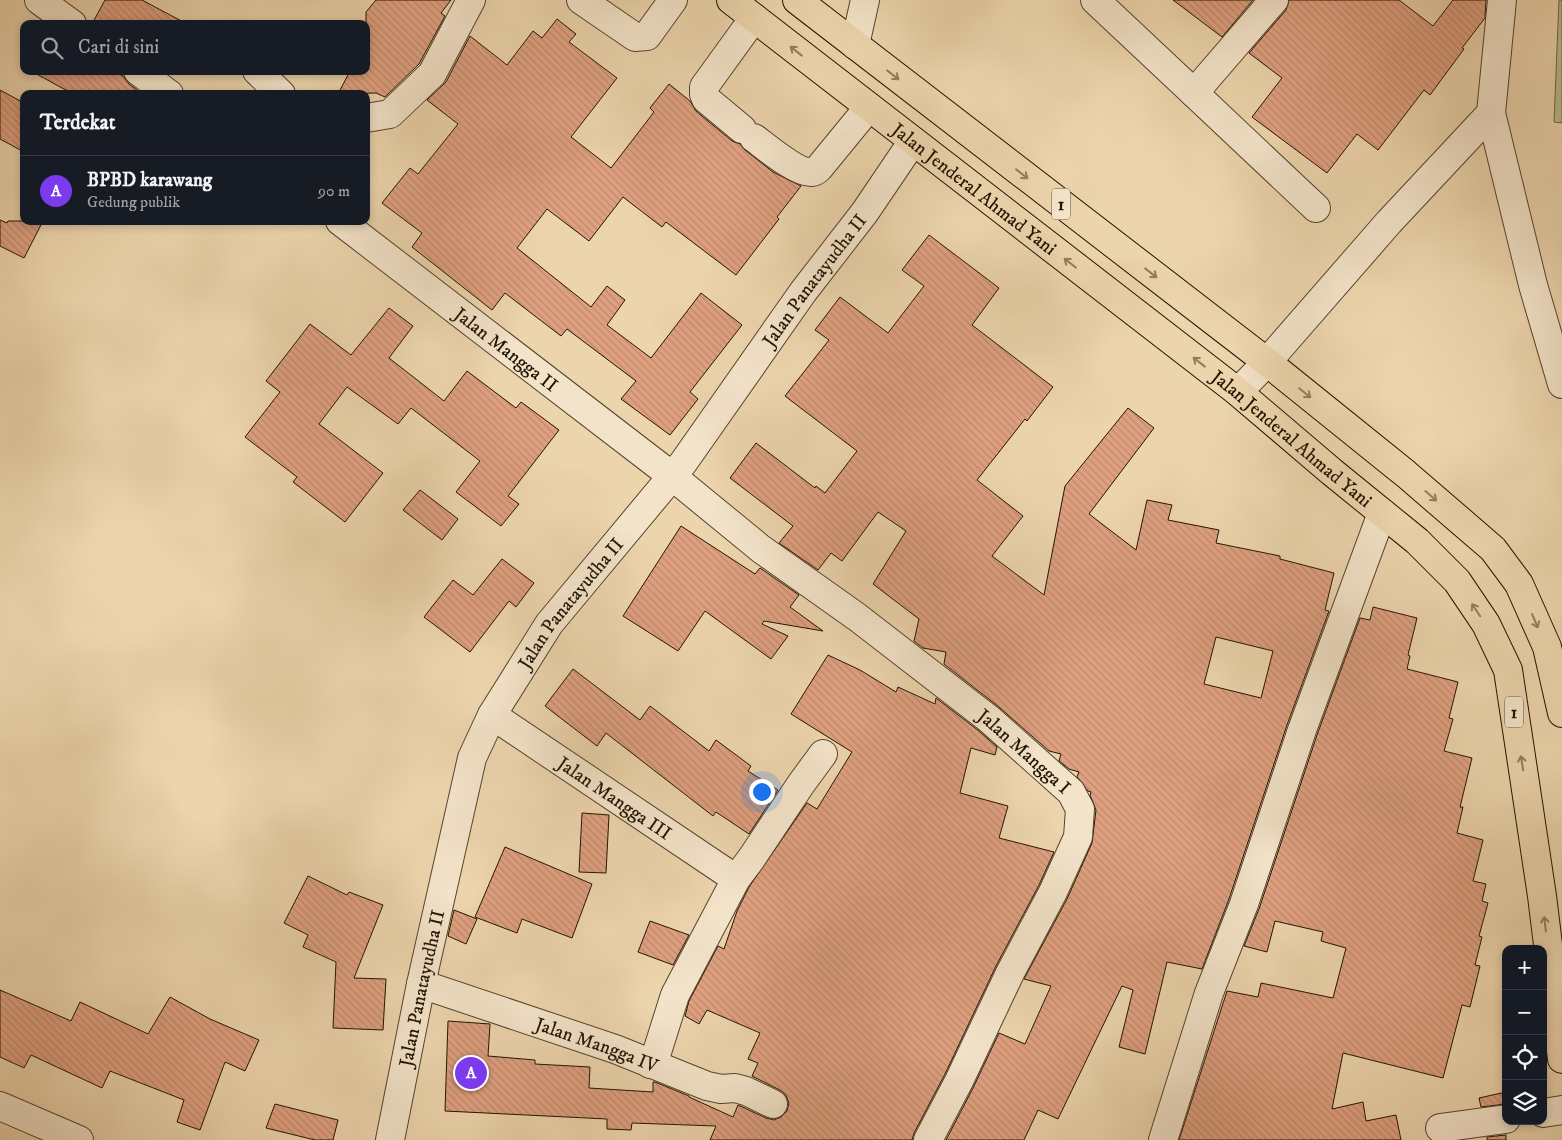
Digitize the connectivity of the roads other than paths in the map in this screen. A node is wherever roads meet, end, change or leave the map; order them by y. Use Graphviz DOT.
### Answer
graph roads {
  1 [pos="39,0"];
  2 [pos="472,0"];
  3 [pos="581,0"];
  4 [pos="674,0"];
  5 [pos="732,0"];
  6 [pos="797,0"];
  7 [pos="865,0"];
  8 [pos="1095,0"];
  9 [pos="1274,0"];
  10 [pos="1502,0"];
  11 [pos="754,18"];
  12 [pos="66,20"];
  13 [pos="855,46"];
  14 [pos="143,75"];
  15 [pos="261,75"];
  16 [pos="835,81"];
  17 [pos="164,90"];
  18 [pos="277,90"];
  19 [pos="1194,93"];
  20 [pos="869,107"];
  21 [pos="1491,113"];
  22 [pos="370,117"];
  23 [pos="913,141"];
  24 [pos="1316,208"];
  25 [pos="345,225"];
  26 [pos="1267,362"];
  27 [pos="1562,384"];
  28 [pos="1238,392"];
  29 [pos="672,476"];
  30 [pos="1382,513"];
  31 [pos="1562,713"];
  32 [pos="492,715"];
  33 [pos="823,754"];
  34 [pos="736,879"];
  35 [pos="421,984"];
  36 [pos="1562,1059"];
  37 [pos="650,1064"];
  38 [pos="773,1104"];
  39 [pos="0,1106"];
  40 [pos="1562,1110"];
  41 [pos="1547,1112"];
  42 [pos="1502,1120"];
  43 [pos="1440,1128"];
  44 [pos="79,1140"];
  45 [pos="390,1140"];
  46 [pos="928,1140"];
  47 [pos="1163,1140"];
  1 -- 12 [label="street"];
  2 -- 22 [label="street"];
  3 -- 4 [label="street"];
  5 -- 11 [label="main road, Jalan Jenderal Ahmad Yani / 1"];
  6 -- 13 [label="main road, 1"];
  7 -- 13 [label="street"];
  8 -- 19 [label="street"];
  9 -- 19 [label="street"];
  10 -- 21 [label="street"];
  16 -- 11 [label="main road, Jalan Jenderal Ahmad Yani / 1, one-way"];
  11 -- 20 [label="street"];
  13 -- 16 [label="main road"];
  13 -- 26 [label="main road, 1, one-way"];
  14 -- 17 [label="street"];
  15 -- 18 [label="street"];
  16 -- 20 [label="main road, Jalan Jenderal Ahmad Yani / 1"];
  19 -- 24 [label="street"];
  20 -- 23 [label="main road, Jalan Jenderal Ahmad Yani / 1"];
  21 -- 26 [label="street"];
  21 -- 27 [label="street"];
  28 -- 23 [label="main road, Jalan Jenderal Ahmad Yani / 1, one-way"];
  23 -- 29 [label="street, Jalan Panatayudha II"];
  25 -- 29 [label="street, Jalan Mangga II"];
  26 -- 28 [label="street"];
  26 -- 31 [label="main road, 1, one-way"];
  28 -- 30 [label="main road, Jalan Jenderal Ahmad Yani / 1"];
  29 -- 32 [label="street, Jalan Panatayudha II"];
  29 -- 46 [label="street, Jalan Mangga I"];
  36 -- 30 [label="main road, Jalan Jenderal Ahmad Yani / 1, one-way"];
  30 -- 47 [label="street"];
  32 -- 34 [label="street, Jalan Mangga III"];
  32 -- 35 [label="street, Jalan Panatayudha II"];
  33 -- 34 [label="street"];
  34 -- 37 [label="street"];
  35 -- 37 [label="street, Jalan Mangga IV"];
  35 -- 45 [label="street, Jalan Panatayudha II"];
  37 -- 38 [label="street, Jalan Mangga IV"];
  39 -- 44 [label="street"];
  40 -- 41 [label="street"];
  42 -- 43 [label="street"];
}
